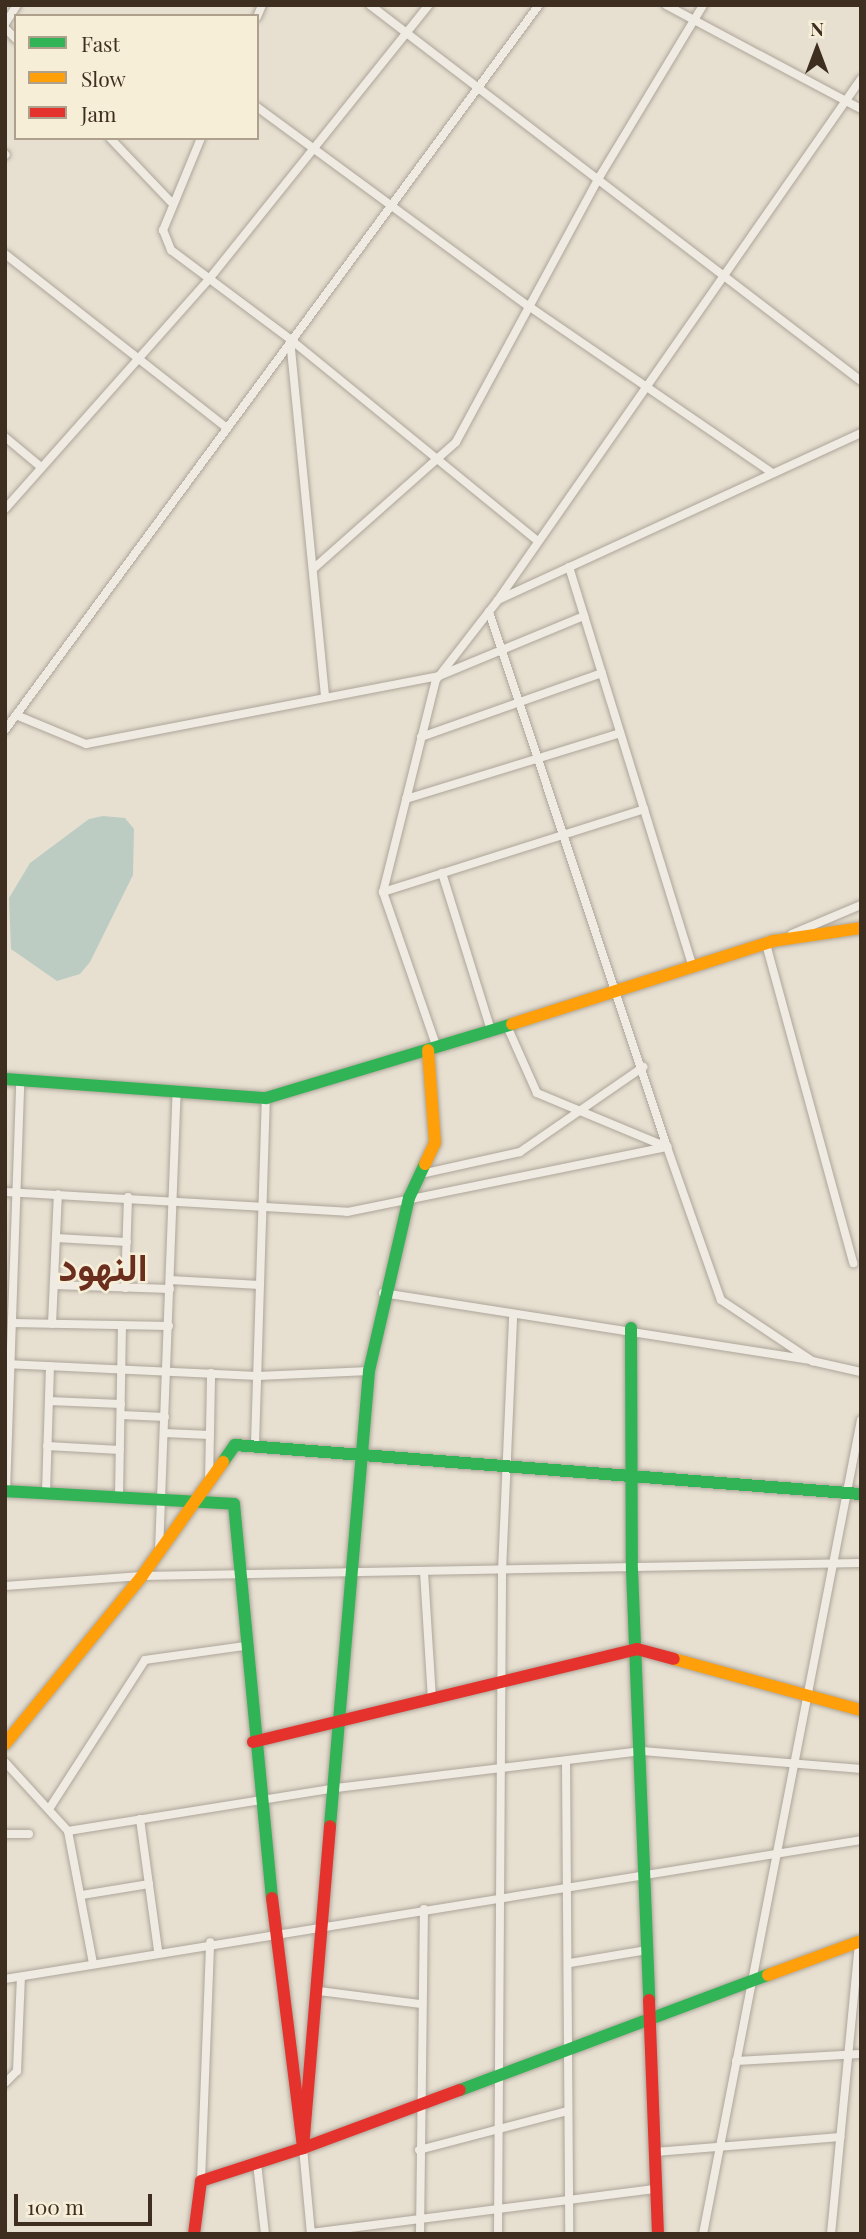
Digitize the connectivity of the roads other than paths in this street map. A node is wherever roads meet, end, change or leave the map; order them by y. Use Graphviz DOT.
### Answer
graph roads {
  1 [pos="17,5"];
  2 [pos="370,5"];
  3 [pos="429,5"];
  4 [pos="540,5"];
  5 [pos="666,5"];
  6 [pos="703,5"];
  7 [pos="695,21"];
  8 [pos="5,26"];
  9 [pos="409,30"];
  10 [pos="861,79"];
  11 [pos="482,85"];
  12 [pos="847,102"];
  13 [pos="259,108"];
  14 [pos="861,109"];
  15 [pos="112,140"];
  16 [pos="200,140"];
  17 [pos="317,145"];
  18 [pos="600,176"];
  19 [pos="171,202"];
  20 [pos="393,206"];
  21 [pos="5,255"];
  22 [pos="724,272"];
  23 [pos="210,278"];
  24 [pos="527,305"];
  25 [pos="290,339"];
  26 [pos="135,355"];
  27 [pos="861,382"];
  28 [pos="643,387"];
  29 [pos="226,427"];
  30 [pos="5,437"];
  31 [pos="858,437"];
  32 [pos="437,459"];
  33 [pos="41,467"];
  34 [pos="771,472"];
  35 [pos="5,509"];
  36 [pos="538,541"];
  37 [pos="569,567"];
  38 [pos="313,569"];
  39 [pos="498,600"];
  40 [pos="489,612"];
  41 [pos="584,616"];
  42 [pos="502,650"];
  43 [pos="602,673"];
  44 [pos="439,676"];
  45 [pos="325,696"];
  46 [pos="520,702"];
  47 [pos="16,715"];
  48 [pos="5,730"];
  49 [pos="621,733"];
  50 [pos="421,737"];
  51 [pos="539,758"];
  52 [pos="406,799"];
  53 [pos="644,809"];
  54 [pos="566,834"];
  55 [pos="442,873"];
  56 [pos="383,892"];
  57 [pos="861,905"];
  58 [pos="861,928"];
  59 [pos="770,942"];
  60 [pos="693,967"];
  61 [pos="620,990"];
  62 [pos="507,1026"];
  63 [pos="491,1030"];
  64 [pos="433,1049"];
  65 [pos="643,1067"];
  66 [pos="5,1079"];
  67 [pos="20,1082"];
  68 [pos="177,1092"];
  69 [pos="266,1098"];
  70 [pos="582,1112"];
  71 [pos="667,1147"];
  72 [pos="421,1174"];
  73 [pos="5,1192"];
  74 [pos="16,1192"];
  75 [pos="58,1194"];
  76 [pos="128,1198"];
  77 [pos="409,1198"];
  78 [pos="173,1200"];
  79 [pos="262,1205"];
  80 [pos="56,1238"];
  81 [pos="127,1242"];
  82 [pos="853,1263"];
  83 [pos="170,1284"];
  84 [pos="9,1285"];
  85 [pos="54,1285"];
  86 [pos="260,1285"];
  87 [pos="125,1288"];
  88 [pos="383,1293"];
  89 [pos="513,1315"];
  90 [pos="12,1323"];
  91 [pos="52,1324"];
  92 [pos="122,1325"];
  93 [pos="169,1325"];
  94 [pos="631,1328"];
  95 [pos="812,1361"];
  96 [pos="8,1365"];
  97 [pos="50,1366"];
  98 [pos="121,1369"];
  99 [pos="167,1371"];
  100 [pos="369,1371"];
  101 [pos="861,1372"];
  102 [pos="211,1373"];
  103 [pos="258,1376"];
  104 [pos="49,1401"];
  105 [pos="121,1404"];
  106 [pos="121,1415"];
  107 [pos="165,1417"];
  108 [pos="861,1420"];
  109 [pos="7,1423"];
  110 [pos="164,1433"];
  111 [pos="209,1434"];
  112 [pos="256,1444"];
  113 [pos="47,1446"];
  114 [pos="120,1450"];
  115 [pos="364,1454"];
  116 [pos="506,1465"];
  117 [pos="632,1474"];
  118 [pos="209,1482"];
  119 [pos="6,1491"];
  120 [pos="46,1493"];
  121 [pos="846,1493"];
  122 [pos="861,1493"];
  123 [pos="119,1496"];
  124 [pos="162,1497"];
  125 [pos="197,1499"];
  126 [pos="159,1552"];
  127 [pos="861,1563"];
  128 [pos="830,1564"];
  129 [pos="632,1570"];
  130 [pos="502,1571"];
  131 [pos="354,1572"];
  132 [pos="424,1572"];
  133 [pos="240,1574"];
  134 [pos="142,1576"];
  135 [pos="5,1586"];
  136 [pos="246,1646"];
  137 [pos="637,1649"];
  138 [pos="505,1681"];
  139 [pos="804,1690"];
  140 [pos="432,1699"];
  141 [pos="861,1710"];
  142 [pos="341,1720"];
  143 [pos="253,1742"];
  144 [pos="5,1744"];
  145 [pos="642,1751"];
  146 [pos="566,1761"];
  147 [pos="5,1762"];
  148 [pos="792,1763"];
  149 [pos="861,1769"];
  150 [pos="503,1770"];
  151 [pos="336,1788"];
  152 [pos="260,1800"];
  153 [pos="49,1809"];
  154 [pos="140,1819"];
  155 [pos="68,1831"];
  156 [pos="5,1834"];
  157 [pos="29,1835"];
  158 [pos="861,1840"];
  159 [pos="776,1854"];
  160 [pos="644,1874"];
  161 [pos="149,1884"];
  162 [pos="569,1886"];
  163 [pos="82,1895"];
  164 [pos="500,1897"];
  165 [pos="424,1909"];
  166 [pos="327,1924"];
  167 [pos="276,1931"];
  168 [pos="210,1942"];
  169 [pos="860,1942"];
  170 [pos="158,1950"];
  171 [pos="647,1950"];
  172 [pos="93,1963"];
  173 [pos="570,1963"];
  174 [pos="21,1977"];
  175 [pos="5,1979"];
  176 [pos="751,1983"];
  177 [pos="319,1991"];
  178 [pos="421,2004"];
  179 [pos="650,2023"];
  180 [pos="570,2049"];
  181 [pos="861,2054"];
  182 [pos="848,2056"];
  183 [pos="736,2061"];
  184 [pos="502,2072"];
  185 [pos="5,2083"];
  186 [pos="418,2104"];
  187 [pos="568,2111"];
  188 [pos="500,2129"];
  189 [pos="841,2137"];
  190 [pos="720,2147"];
  191 [pos="303,2148"];
  192 [pos="419,2150"];
  193 [pos="655,2152"];
  194 [pos="257,2163"];
  195 [pos="201,2181"];
  196 [pos="656,2189"];
  197 [pos="566,2199"];
  198 [pos="499,2208"];
  199 [pos="420,2218"];
  200 [pos="311,2233"];
  201 [pos="194,2234"];
  202 [pos="265,2234"];
  203 [pos="420,2234"];
  204 [pos="498,2234"];
  205 [pos="569,2234"];
  206 [pos="658,2234"];
  207 [pos="703,2234"];
  208 [pos="831,2234"];
  1 -- 8 [label="street"];
  2 -- 9 [label="street"];
  3 -- 9 [label="street"];
  4 -- 11 [label="street"];
  5 -- 7 [label="street"];
  6 -- 7 [label="street"];
  7 -- 12 [label="street"];
  7 -- 18 [label="street"];
  9 -- 11 [label="street"];
  9 -- 17 [label="street"];
  10 -- 12 [label="street"];
  11 -- 18 [label="street"];
  11 -- 20 [label="street"];
  12 -- 14 [label="street"];
  12 -- 22 [label="street"];
  13 -- 17 [label="street"];
  15 -- 19 [label="street"];
  16 -- 19 [label="street"];
  17 -- 20 [label="street"];
  17 -- 23 [label="street"];
  18 -- 22 [label="street"];
  18 -- 24 [label="street"];
  19 -- 23 [label="street"];
  20 -- 24 [label="street"];
  20 -- 25 [label="street"];
  21 -- 26 [label="street"];
  22 -- 27 [label="street"];
  22 -- 28 [label="street"];
  23 -- 25 [label="street"];
  23 -- 26 [label="street"];
  24 -- 28 [label="street"];
  24 -- 32 [label="street"];
  25 -- 29 [label="street"];
  25 -- 32 [label="street"];
  25 -- 38 [label="street"];
  26 -- 29 [label="street"];
  26 -- 33 [label="street"];
  28 -- 34 [label="street"];
  28 -- 36 [label="street"];
  29 -- 47 [label="street"];
  30 -- 33 [label="street"];
  31 -- 34 [label="street"];
  32 -- 36 [label="street"];
  32 -- 38 [label="street"];
  33 -- 35 [label="street"];
  34 -- 37 [label="street"];
  36 -- 39 [label="street"];
  37 -- 39 [label="street"];
  37 -- 41 [label="street"];
  38 -- 45 [label="street"];
  39 -- 40 [label="street"];
  40 -- 42 [label="street"];
  40 -- 44 [label="street"];
  41 -- 42 [label="street"];
  41 -- 43 [label="street"];
  42 -- 44 [label="street"];
  42 -- 46 [label="street"];
  43 -- 46 [label="street"];
  43 -- 49 [label="street"];
  44 -- 45 [label="street"];
  44 -- 50 [label="street"];
  45 -- 47 [label="street"];
  46 -- 50 [label="street"];
  46 -- 51 [label="street"];
  47 -- 48 [label="street"];
  49 -- 51 [label="street"];
  49 -- 53 [label="street"];
  50 -- 52 [label="street"];
  51 -- 52 [label="street"];
  51 -- 54 [label="street"];
  52 -- 56 [label="street"];
  53 -- 54 [label="street"];
  53 -- 60 [label="street"];
  54 -- 55 [label="street"];
  54 -- 61 [label="street"];
  55 -- 56 [label="street"];
  55 -- 63 [label="street"];
  56 -- 64 [label="street"];
  57 -- 59 [label="street"];
  58 -- 59 [label="main road"];
  59 -- 60 [label="main road"];
  59 -- 82 [label="street"];
  60 -- 61 [label="main road"];
  61 -- 62 [label="main road"];
  61 -- 65 [label="street"];
  62 -- 63 [label="main road"];
  62 -- 70 [label="street"];
  63 -- 64 [label="main road"];
  64 -- 69 [label="main road"];
  64 -- 72 [label="main road"];
  65 -- 70 [label="street"];
  65 -- 71 [label="street"];
  66 -- 67 [label="main road"];
  67 -- 68 [label="main road"];
  67 -- 74 [label="street"];
  68 -- 69 [label="main road"];
  68 -- 78 [label="street"];
  69 -- 79 [label="street"];
  70 -- 71 [label="street"];
  70 -- 72 [label="street"];
  71 -- 77 [label="street"];
  71 -- 95 [label="street"];
  72 -- 77 [label="main road"];
  73 -- 74 [label="street"];
  74 -- 75 [label="street"];
  74 -- 84 [label="street"];
  75 -- 76 [label="street"];
  75 -- 80 [label="street"];
  76 -- 78 [label="street"];
  76 -- 81 [label="street"];
  77 -- 79 [label="street"];
  77 -- 88 [label="main road"];
  78 -- 79 [label="street"];
  78 -- 83 [label="street"];
  79 -- 86 [label="street"];
  80 -- 81 [label="street"];
  80 -- 85 [label="street"];
  81 -- 87 [label="street"];
  83 -- 86 [label="street"];
  83 -- 87 [label="street"];
  83 -- 93 [label="street"];
  84 -- 90 [label="street"];
  85 -- 87 [label="street"];
  85 -- 91 [label="street"];
  86 -- 103 [label="street"];
  88 -- 89 [label="street"];
  88 -- 100 [label="main road"];
  89 -- 94 [label="street"];
  89 -- 116 [label="street"];
  90 -- 91 [label="street"];
  90 -- 96 [label="street"];
  91 -- 92 [label="street"];
  92 -- 93 [label="street"];
  92 -- 98 [label="street"];
  93 -- 99 [label="street"];
  94 -- 95 [label="street"];
  94 -- 117 [label="main road"];
  95 -- 101 [label="street"];
  96 -- 97 [label="street"];
  96 -- 109 [label="street"];
  97 -- 98 [label="street"];
  97 -- 104 [label="street"];
  98 -- 99 [label="street"];
  98 -- 105 [label="street"];
  99 -- 102 [label="street"];
  99 -- 107 [label="street"];
  100 -- 103 [label="street"];
  100 -- 115 [label="main road"];
  102 -- 103 [label="street"];
  102 -- 111 [label="street"];
  103 -- 112 [label="street"];
  104 -- 105 [label="street"];
  104 -- 113 [label="street"];
  105 -- 106 [label="street"];
  106 -- 107 [label="street"];
  106 -- 114 [label="street"];
  107 -- 110 [label="street"];
  108 -- 121 [label="street"];
  109 -- 119 [label="street"];
  110 -- 111 [label="street"];
  110 -- 124 [label="street"];
  111 -- 118 [label="street"];
  112 -- 115 [label="main road"];
  112 -- 118 [label="main road"];
  113 -- 114 [label="street"];
  113 -- 120 [label="street"];
  114 -- 123 [label="street"];
  115 -- 116 [label="main road"];
  115 -- 131 [label="main road"];
  116 -- 117 [label="main road"];
  116 -- 130 [label="street"];
  117 -- 121 [label="main road"];
  117 -- 129 [label="main road"];
  118 -- 125 [label="main road"];
  119 -- 120 [label="main road"];
  120 -- 123 [label="main road"];
  121 -- 122 [label="main road"];
  121 -- 128 [label="street"];
  123 -- 124 [label="main road"];
  124 -- 125 [label="main road"];
  124 -- 126 [label="street"];
  125 -- 126 [label="main road"];
  125 -- 133 [label="main road"];
  126 -- 134 [label="main road"];
  127 -- 128 [label="street"];
  128 -- 129 [label="street"];
  128 -- 139 [label="street"];
  129 -- 130 [label="street"];
  129 -- 137 [label="main road"];
  130 -- 132 [label="street"];
  130 -- 138 [label="street"];
  131 -- 132 [label="street"];
  131 -- 133 [label="street"];
  131 -- 142 [label="main road"];
  132 -- 140 [label="street"];
  133 -- 134 [label="street"];
  133 -- 136 [label="main road"];
  134 -- 135 [label="street"];
  134 -- 144 [label="main road"];
  136 -- 143 [label="main road"];
  136 -- 153 [label="street"];
  137 -- 138 [label="main road"];
  137 -- 139 [label="main road"];
  137 -- 145 [label="main road"];
  138 -- 140 [label="main road"];
  138 -- 150 [label="street"];
  139 -- 141 [label="main road"];
  139 -- 148 [label="street"];
  140 -- 142 [label="main road"];
  142 -- 143 [label="main road"];
  142 -- 151 [label="main road"];
  143 -- 152 [label="main road"];
  145 -- 146 [label="street"];
  145 -- 148 [label="street"];
  145 -- 160 [label="main road"];
  146 -- 150 [label="street"];
  146 -- 162 [label="street"];
  147 -- 153 [label="street"];
  148 -- 149 [label="street"];
  148 -- 159 [label="street"];
  150 -- 151 [label="street"];
  150 -- 164 [label="street"];
  151 -- 152 [label="street"];
  151 -- 166 [label="main road"];
  152 -- 154 [label="street"];
  152 -- 167 [label="main road"];
  153 -- 155 [label="street"];
  154 -- 155 [label="street"];
  154 -- 161 [label="street"];
  155 -- 163 [label="street"];
  156 -- 157 [label="street"];
  158 -- 159 [label="street"];
  159 -- 160 [label="street"];
  159 -- 176 [label="street"];
  160 -- 162 [label="street"];
  160 -- 171 [label="main road"];
  161 -- 163 [label="street"];
  161 -- 170 [label="street"];
  162 -- 164 [label="street"];
  162 -- 173 [label="street"];
  163 -- 172 [label="street"];
  164 -- 165 [label="street"];
  164 -- 184 [label="street"];
  165 -- 166 [label="street"];
  165 -- 178 [label="street"];
  166 -- 167 [label="street"];
  166 -- 177 [label="main road"];
  167 -- 168 [label="street"];
  167 -- 191 [label="main road"];
  168 -- 170 [label="street"];
  168 -- 195 [label="street"];
  169 -- 176 [label="main road"];
  169 -- 182 [label="street"];
  170 -- 172 [label="street"];
  171 -- 173 [label="street"];
  171 -- 179 [label="main road"];
  172 -- 174 [label="street"];
  173 -- 180 [label="street"];
  174 -- 175 [label="street"];
  174 -- 185 [label="street"];
  176 -- 179 [label="main road"];
  176 -- 183 [label="street"];
  177 -- 178 [label="street"];
  177 -- 191 [label="main road"];
  178 -- 186 [label="street"];
  179 -- 180 [label="main road"];
  179 -- 193 [label="main road"];
  180 -- 184 [label="main road"];
  180 -- 187 [label="street"];
  181 -- 182 [label="street"];
  182 -- 183 [label="street"];
  182 -- 189 [label="street"];
  183 -- 190 [label="street"];
  184 -- 186 [label="main road"];
  184 -- 188 [label="street"];
  186 -- 191 [label="main road"];
  186 -- 192 [label="street"];
  187 -- 188 [label="street"];
  187 -- 197 [label="street"];
  188 -- 192 [label="street"];
  188 -- 198 [label="street"];
  189 -- 190 [label="street"];
  189 -- 208 [label="street"];
  190 -- 193 [label="street"];
  190 -- 207 [label="street"];
  191 -- 194 [label="main road"];
  191 -- 200 [label="street"];
  192 -- 199 [label="street"];
  193 -- 196 [label="main road"];
  194 -- 195 [label="main road"];
  194 -- 202 [label="street"];
  195 -- 201 [label="main road"];
  196 -- 197 [label="street"];
  196 -- 206 [label="main road"];
  197 -- 198 [label="street"];
  197 -- 205 [label="street"];
  198 -- 199 [label="street"];
  198 -- 204 [label="street"];
  199 -- 200 [label="street"];
  199 -- 203 [label="street"];
}
